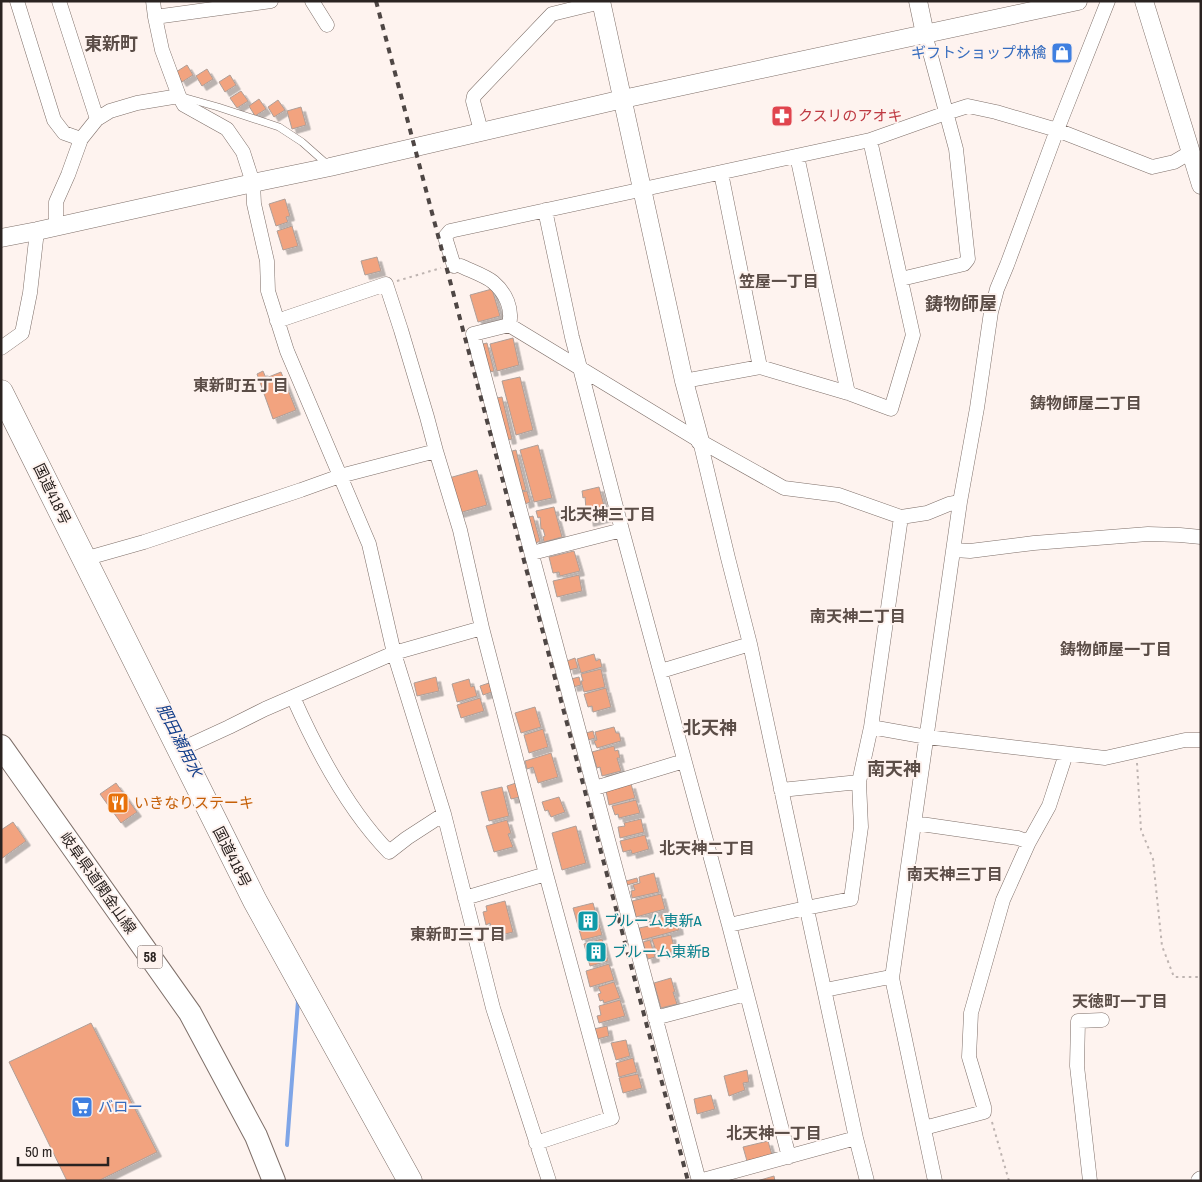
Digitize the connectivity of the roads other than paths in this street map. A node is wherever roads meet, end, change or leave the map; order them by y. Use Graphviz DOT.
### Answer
graph roads {
  1 [pos="16,1"];
  2 [pos="59,1"];
  3 [pos="153,1"];
  4 [pos="271,1"];
  5 [pos="312,1"];
  6 [pos="918,1"];
  7 [pos="1078,1"];
  8 [pos="1108,1"];
  9 [pos="1144,1"];
  10 [pos="601,2"];
  11 [pos="155,17"];
  12 [pos="327,25"];
  13 [pos="925,34"];
  14 [pos="179,96"];
  15 [pos="623,99"];
  16 [pos="946,113"];
  17 [pos="98,119"];
  18 [pos="1056,130"];
  19 [pos="481,132"];
  20 [pos="81,139"];
  21 [pos="870,140"];
  22 [pos="1191,152"];
  23 [pos="797,156"];
  24 [pos="330,167"];
  25 [pos="721,173"];
  26 [pos="252,183"];
  27 [pos="1201,185"];
  28 [pos="642,190"];
  29 [pos="545,210"];
  30 [pos="56,226"];
  31 [pos="37,231"];
  32 [pos="1,238"];
  33 [pos="901,279"];
  34 [pos="277,320"];
  35 [pos="509,325"];
  36 [pos="1,348"];
  37 [pos="760,367"];
  38 [pos="581,368"];
  39 [pos="684,381"];
  40 [pos="1,392"];
  41 [pos="848,393"];
  42 [pos="700,441"];
  43 [pos="436,451"];
  44 [pos="340,476"];
  45 [pos="960,502"];
  46 [pos="901,517"];
  47 [pos="622,530"];
  48 [pos="1201,537"];
  49 [pos="954,550"];
  50 [pos="532,553"];
  51 [pos="84,559"];
  52 [pos="482,628"];
  53 [pos="750,644"];
  54 [pos="394,653"];
  55 [pos="661,671"];
  56 [pos="293,697"];
  57 [pos="871,727"];
  58 [pos="926,737"];
  59 [pos="1201,740"];
  60 [pos="1,746"];
  61 [pos="179,750"];
  62 [pos="1066,754"];
  63 [pos="684,761"];
  64 [pos="859,782"];
  65 [pos="595,788"];
  66 [pos="781,790"];
  67 [pos="444,814"];
  68 [pos="914,823"];
  69 [pos="1029,842"];
  70 [pos="546,874"];
  71 [pos="465,898"];
  72 [pos="806,908"];
  73 [pos="729,925"];
  74 [pos="892,978"];
  75 [pos="824,990"];
  76 [pos="746,994"];
  77 [pos="655,1018"];
  78 [pos="1102,1020"];
  79 [pos="924,1128"];
  80 [pos="856,1138"];
  81 [pos="536,1142"];
  82 [pos="789,1157"];
  83 [pos="274,1181"];
  84 [pos="410,1181"];
  85 [pos="549,1181"];
  86 [pos="699,1181"];
  87 [pos="867,1181"];
  88 [pos="935,1181"];
  89 [pos="1090,1181"];
  1 -- 20 [label="street"];
  2 -- 17 [label="street"];
  3 -- 11 [label="street"];
  4 -- 11 [label="street"];
  5 -- 12 [label="street"];
  6 -- 13 [label="street"];
  7 -- 13 [label="street"];
  8 -- 18 [label="street"];
  9 -- 22 [label="street"];
  10 -- 15 [label="street"];
  10 -- 19 [label="street"];
  11 -- 14 [label="street"];
  13 -- 15 [label="street"];
  13 -- 16 [label="street"];
  14 -- 17 [label="street"];
  14 -- 24 [label="lane"];
  14 -- 26 [label="street"];
  15 -- 19 [label="street"];
  15 -- 28 [label="street"];
  16 -- 18 [label="street"];
  16 -- 21 [label="street"];
  16 -- 33 [label="street"];
  17 -- 20 [label="street"];
  18 -- 22 [label="street"];
  18 -- 45 [label="street"];
  19 -- 24 [label="street"];
  20 -- 30 [label="street"];
  21 -- 23 [label="street"];
  21 -- 33 [label="street"];
  22 -- 27 [label="street"];
  23 -- 25 [label="street"];
  23 -- 41 [label="street"];
  24 -- 26 [label="street"];
  25 -- 28 [label="street"];
  25 -- 37 [label="street"];
  26 -- 30 [label="street"];
  26 -- 34 [label="street"];
  28 -- 29 [label="street"];
  28 -- 39 [label="street"];
  29 -- 35 [label="street"];
  29 -- 38 [label="street"];
  30 -- 31 [label="street"];
  31 -- 32 [label="street"];
  31 -- 36 [label="street"];
  33 -- 41 [label="street"];
  34 -- 43 [label="street"];
  34 -- 44 [label="street"];
  35 -- 38 [label="street"];
  35 -- 50 [label="street"];
  37 -- 39 [label="street"];
  37 -- 41 [label="street"];
  38 -- 42 [label="street"];
  38 -- 47 [label="street"];
  39 -- 42 [label="street"];
  40 -- 51 [label="highway, 国道418号"];
  42 -- 46 [label="street"];
  42 -- 53 [label="street"];
  43 -- 44 [label="street"];
  43 -- 52 [label="street"];
  44 -- 51 [label="street"];
  44 -- 54 [label="street"];
  45 -- 46 [label="street"];
  45 -- 49 [label="street"];
  46 -- 57 [label="street"];
  47 -- 50 [label="street"];
  47 -- 55 [label="street"];
  48 -- 49 [label="street"];
  49 -- 58 [label="street"];
  50 -- 65 [label="street"];
  51 -- 61 [label="highway, 国道418号"];
  52 -- 54 [label="street"];
  52 -- 70 [label="street"];
  53 -- 55 [label="street"];
  53 -- 66 [label="street"];
  54 -- 56 [label="street"];
  54 -- 67 [label="street"];
  55 -- 63 [label="street"];
  56 -- 61 [label="street"];
  56 -- 67 [label="street"];
  57 -- 58 [label="street"];
  57 -- 64 [label="street"];
  58 -- 62 [label="street"];
  58 -- 68 [label="street"];
  59 -- 62 [label="street"];
  60 -- 83 [label="main road, 岐阜県道関金山線 / 58"];
  61 -- 84 [label="highway, 国道418号"];
  62 -- 69 [label="street"];
  63 -- 65 [label="street"];
  63 -- 73 [label="street"];
  64 -- 66 [label="street"];
  64 -- 72 [label="street"];
  65 -- 77 [label="street"];
  66 -- 72 [label="street"];
  67 -- 71 [label="street"];
  68 -- 69 [label="street"];
  68 -- 74 [label="street"];
  69 -- 79 [label="street"];
  70 -- 71 [label="street"];
  70 -- 81 [label="street"];
  71 -- 81 [label="street"];
  72 -- 73 [label="street"];
  72 -- 75 [label="street"];
  73 -- 76 [label="street"];
  74 -- 75 [label="street"];
  74 -- 79 [label="street"];
  75 -- 80 [label="street"];
  76 -- 77 [label="street"];
  76 -- 82 [label="street"];
  77 -- 86 [label="street"];
  78 -- 89 [label="street"];
  79 -- 88 [label="street"];
  80 -- 82 [label="street"];
  80 -- 87 [label="street"];
  81 -- 85 [label="street"];
  82 -- 86 [label="street"];
}
